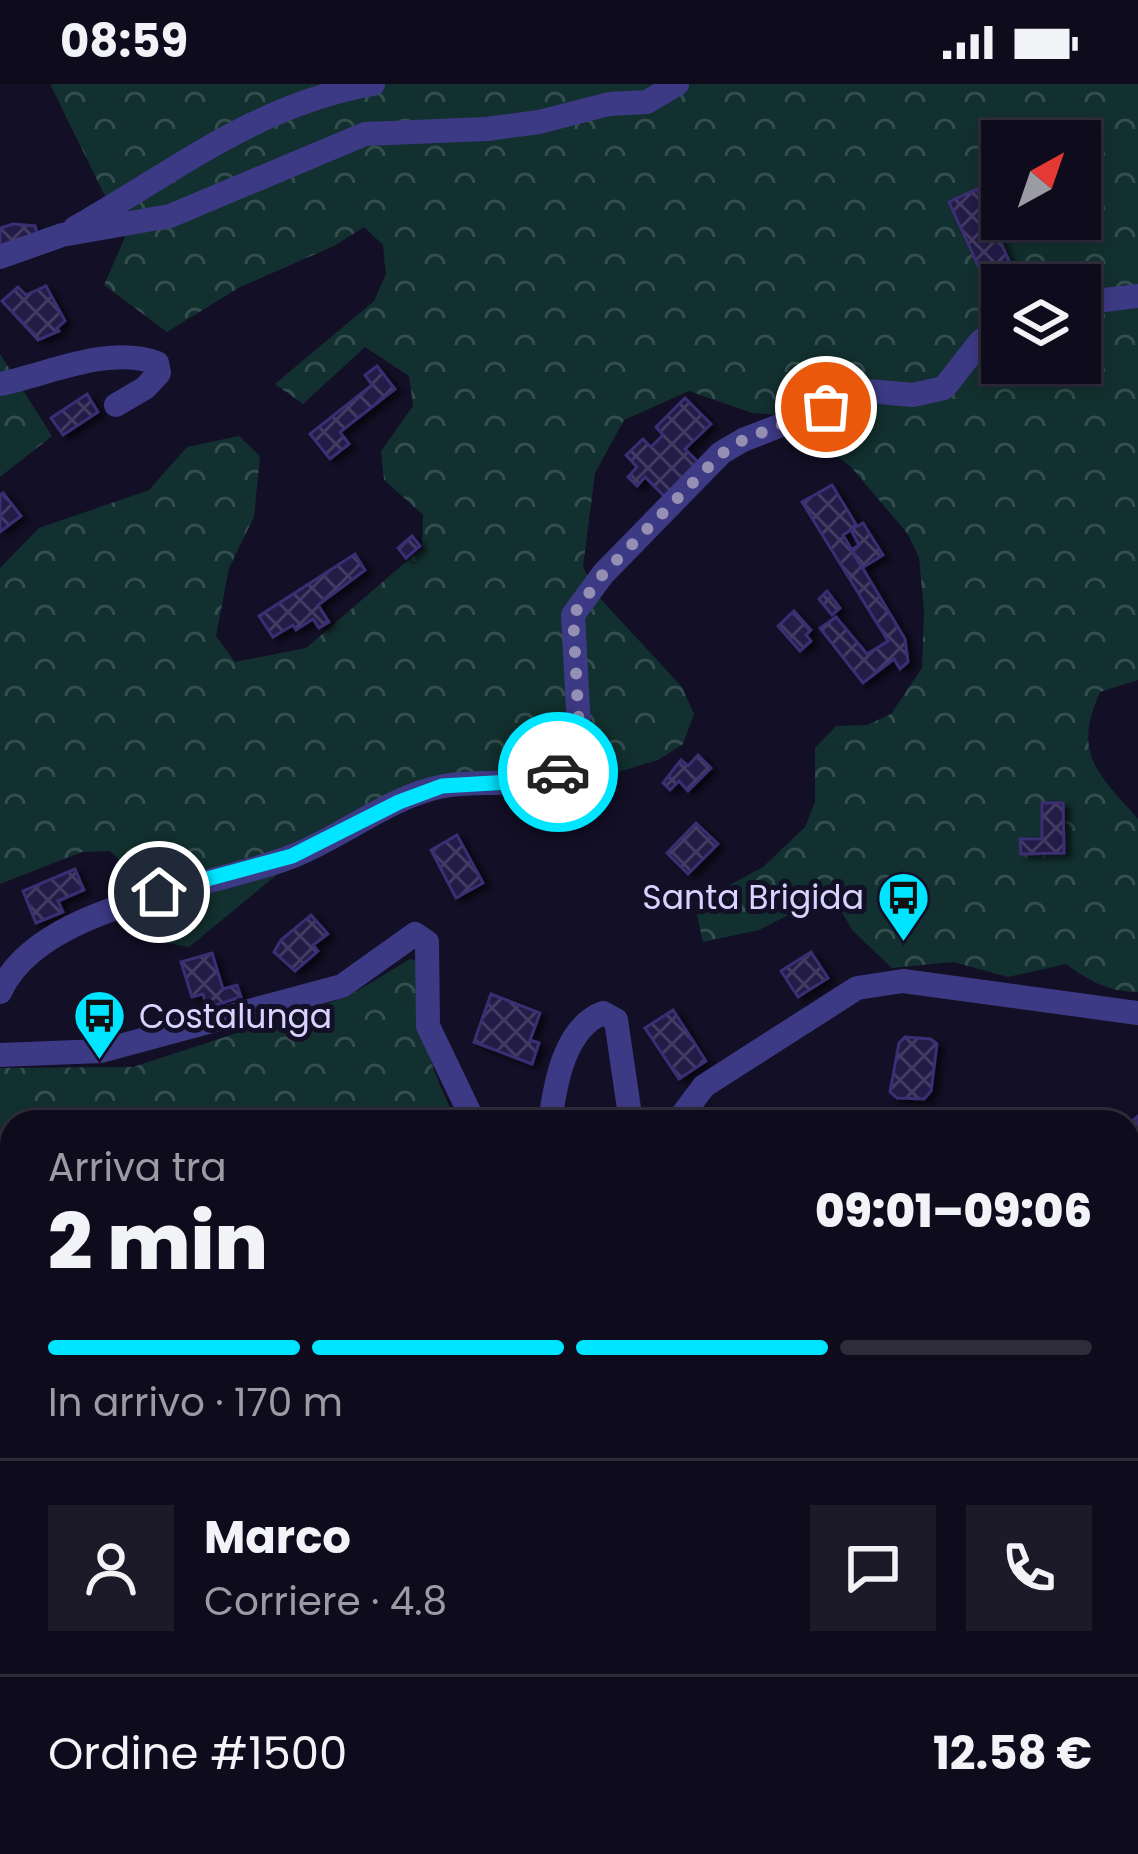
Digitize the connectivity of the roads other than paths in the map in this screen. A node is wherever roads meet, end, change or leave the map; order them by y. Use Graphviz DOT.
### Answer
graph roads {
  1 [pos="373,84"];
  2 [pos="677,84"];
  3 [pos="62,235"];
  4 [pos="0,257"];
  5 [pos="1138,296"];
  6 [pos="1101,300"];
  7 [pos="981,342"];
  8 [pos="0,384"];
  9 [pos="116,405"];
  10 [pos="0,992"];
  11 [pos="1138,1013"];
  12 [pos="0,1054"];
  13 [pos="469,1110"];
  14 [pos="553,1110"];
  15 [pos="629,1110"];
  16 [pos="686,1110"];
  1 -- 3 [label="street"];
  2 -- 3 [label="street"];
  3 -- 4 [label="street"];
  5 -- 6 [label="street"];
  7 -- 10 [label="street"];
  8 -- 9 [label="street"];
  11 -- 16 [label="street"];
  12 -- 13 [label="street"];
  14 -- 15 [label="street"];
}
